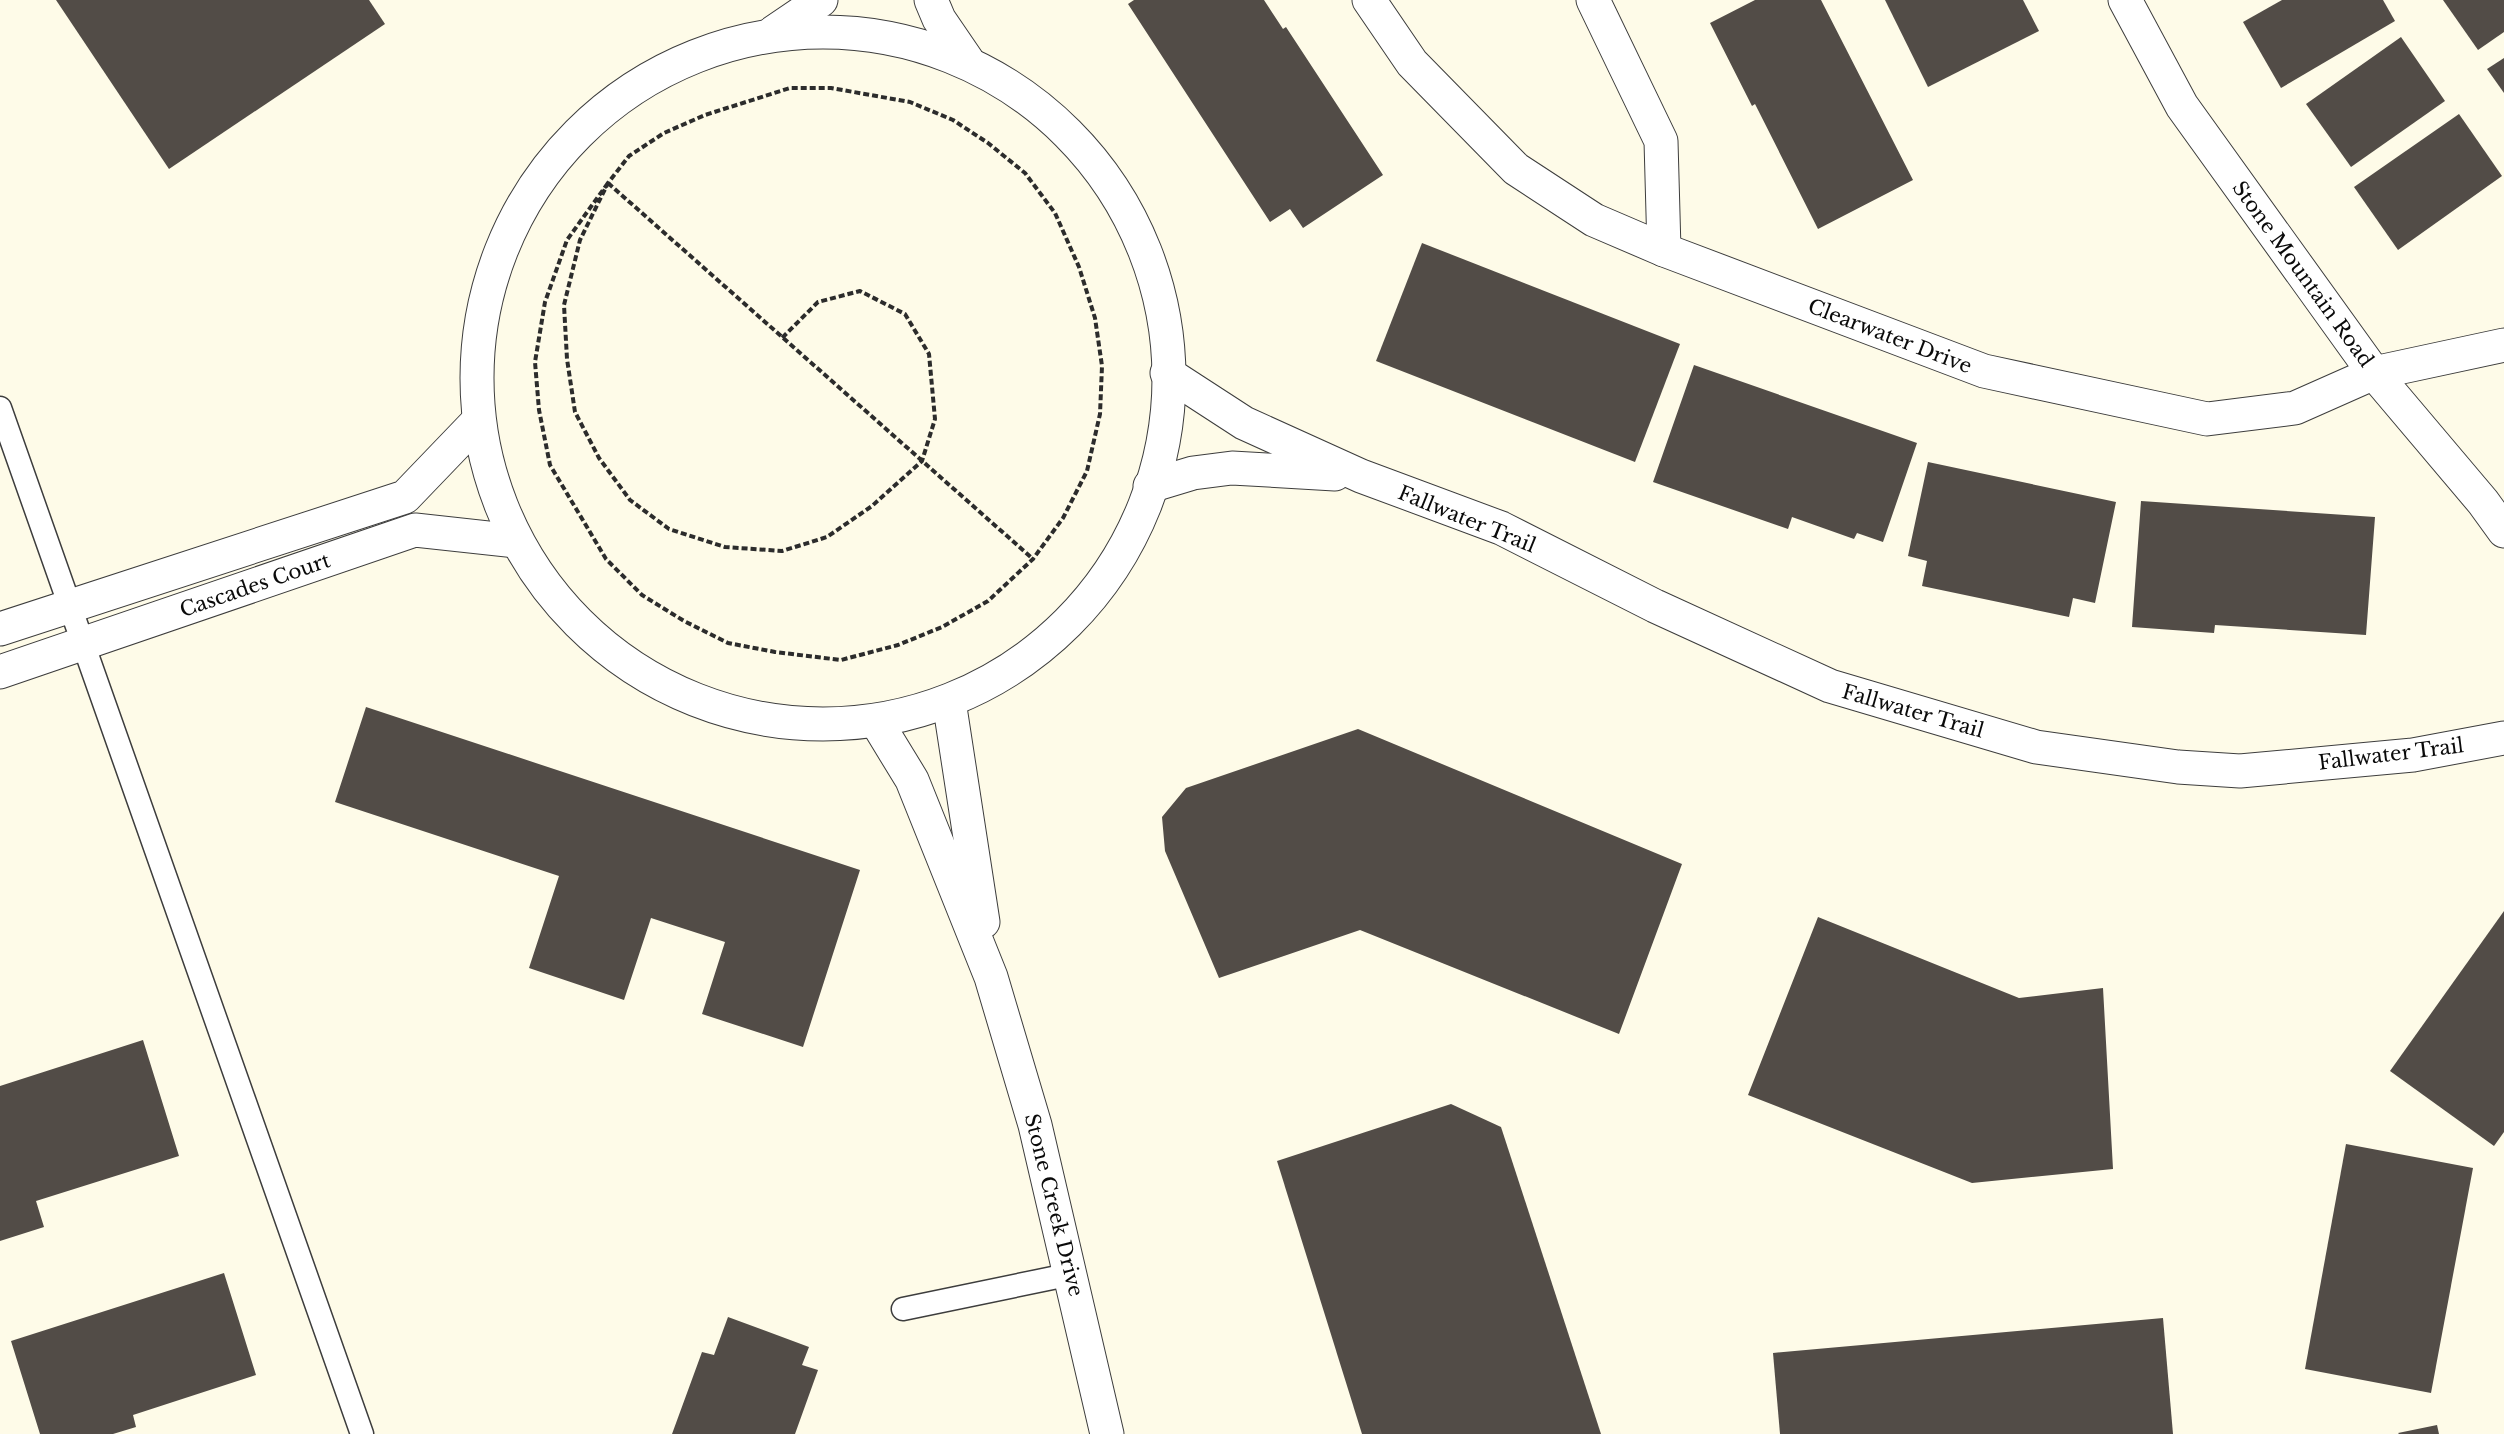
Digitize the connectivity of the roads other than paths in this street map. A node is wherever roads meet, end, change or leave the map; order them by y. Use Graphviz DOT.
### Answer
graph roads {
  1 [pos="820,0"];
  2 [pos="931,0"];
  3 [pos="1369,0"];
  4 [pos="1593,0"];
  5 [pos="2126,0"];
  6 [pos="774,32"];
  7 [pos="967,60"];
  8 [pos="1664,250"];
  9 [pos="2504,345"];
  10 [pos="1167,373"];
  11 [pos="2374,373"];
  12 [pos="2,418"];
  13 [pos="478,421"];
  14 [pos="1361,476"];
  15 [pos="1150,486"];
  16 [pos="2504,531"];
  17 [pos="516,541"];
  18 [pos="71,606"];
  19 [pos="0,628"];
  20 [pos="84,643"];
  21 [pos="0,672"];
  22 [pos="949,701"];
  23 [pos="876,721"];
  24 [pos="2504,738"];
  25 [pos="991,978"];
  26 [pos="1072,1274"];
  27 [pos="903,1309"];
  28 [pos="362,1434"];
  29 [pos="1107,1434"];
  1 -- 6 [label="street"];
  2 -- 7 [label="street"];
  3 -- 8 [label="street, Clearwater Drive"];
  4 -- 8 [label="street"];
  5 -- 11 [label="street, Stone Mountain Road"];
  6 -- 7 [label="street"];
  6 -- 13 [label="street"];
  7 -- 10 [label="street"];
  8 -- 11 [label="street, Clearwater Drive"];
  9 -- 11 [label="street, Clearwater Drive"];
  10 -- 14 [label="street, Fallwater Trail"];
  10 -- 15 [label="street"];
  11 -- 16 [label="street, Stone Mountain Road"];
  12 -- 18 [label="lane"];
  13 -- 17 [label="street"];
  13 -- 18 [label="street, Cascades Court"];
  14 -- 15 [label="street, Fallwater Trail"];
  14 -- 24 [label="street, Fallwater Trail"];
  15 -- 22 [label="street"];
  17 -- 20 [label="street, Cascades Court"];
  17 -- 23 [label="street"];
  18 -- 19 [label="street, Cascades Court"];
  18 -- 20 [label="lane"];
  20 -- 21 [label="street, Cascades Court"];
  20 -- 28 [label="lane"];
  22 -- 23 [label="street"];
  22 -- 25 [label="street, Stone Creek Drive"];
  23 -- 25 [label="street, Stone Creek Drive"];
  25 -- 26 [label="street, Stone Creek Drive"];
  26 -- 27 [label="lane"];
  26 -- 29 [label="street, Stone Creek Drive"];
}
